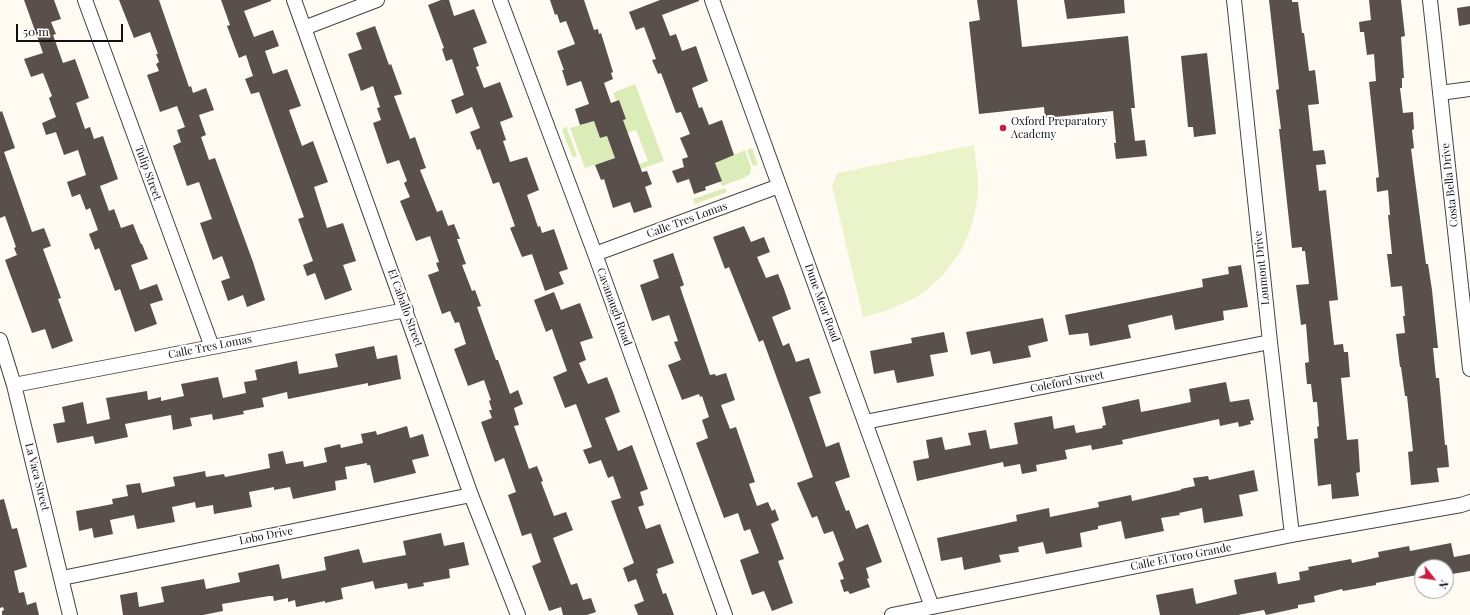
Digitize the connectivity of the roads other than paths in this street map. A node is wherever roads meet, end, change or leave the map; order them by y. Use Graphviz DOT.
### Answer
graph roads {
  1 [pos="85,0"];
  2 [pos="294,0"];
  3 [pos="377,0"];
  4 [pos="500,0"];
  5 [pos="712,0"];
  6 [pos="1234,0"];
  7 [pos="1430,0"];
  8 [pos="304,28"];
  9 [pos="1470,89"];
  10 [pos="1440,93"];
  11 [pos="779,186"];
  12 [pos="595,254"];
  13 [pos="406,310"];
  14 [pos="0,340"];
  15 [pos="1270,342"];
  16 [pos="212,347"];
  17 [pos="1470,369"];
  18 [pos="14,385"];
  19 [pos="865,422"];
  20 [pos="471,495"];
  21 [pos="1470,502"];
  22 [pos="1292,535"];
  23 [pos="62,578"];
  24 [pos="932,607"];
  25 [pos="70,615"];
  26 [pos="518,615"];
  27 [pos="725,615"];
  28 [pos="892,615"];
  1 -- 16 [label="street, Tulip Street"];
  2 -- 8 [label="street, El Caballo Street"];
  3 -- 8 [label="street"];
  4 -- 12 [label="street, Cavanaugh Road"];
  5 -- 11 [label="street, Dune Mear Road"];
  6 -- 15 [label="street, Loumont Drive"];
  7 -- 10 [label="street, Costa Bella Drive"];
  8 -- 13 [label="street, El Caballo Street"];
  9 -- 10 [label="street"];
  10 -- 17 [label="street, Costa Bella Drive"];
  11 -- 12 [label="street, Calle Tres Lomas"];
  11 -- 19 [label="street, Dune Mear Road"];
  12 -- 27 [label="street, Cavanaugh Road"];
  13 -- 16 [label="street, Calle Tres Lomas"];
  13 -- 20 [label="street, El Caballo Street"];
  14 -- 18 [label="street, La Vaca Street"];
  15 -- 19 [label="street, Coleford Street"];
  15 -- 22 [label="street, Loumont Drive"];
  16 -- 18 [label="street, Calle Tres Lomas"];
  18 -- 23 [label="street, La Vaca Street"];
  19 -- 24 [label="street, Dune Mear Road"];
  20 -- 23 [label="street, Lobo Drive"];
  20 -- 26 [label="street, El Caballo Street"];
  21 -- 22 [label="street, Calle El Toro Grande"];
  22 -- 24 [label="street, Calle El Toro Grande"];
  23 -- 25 [label="street, La Vaca Street"];
  24 -- 28 [label="street, Calle El Toro Grande"];
}
